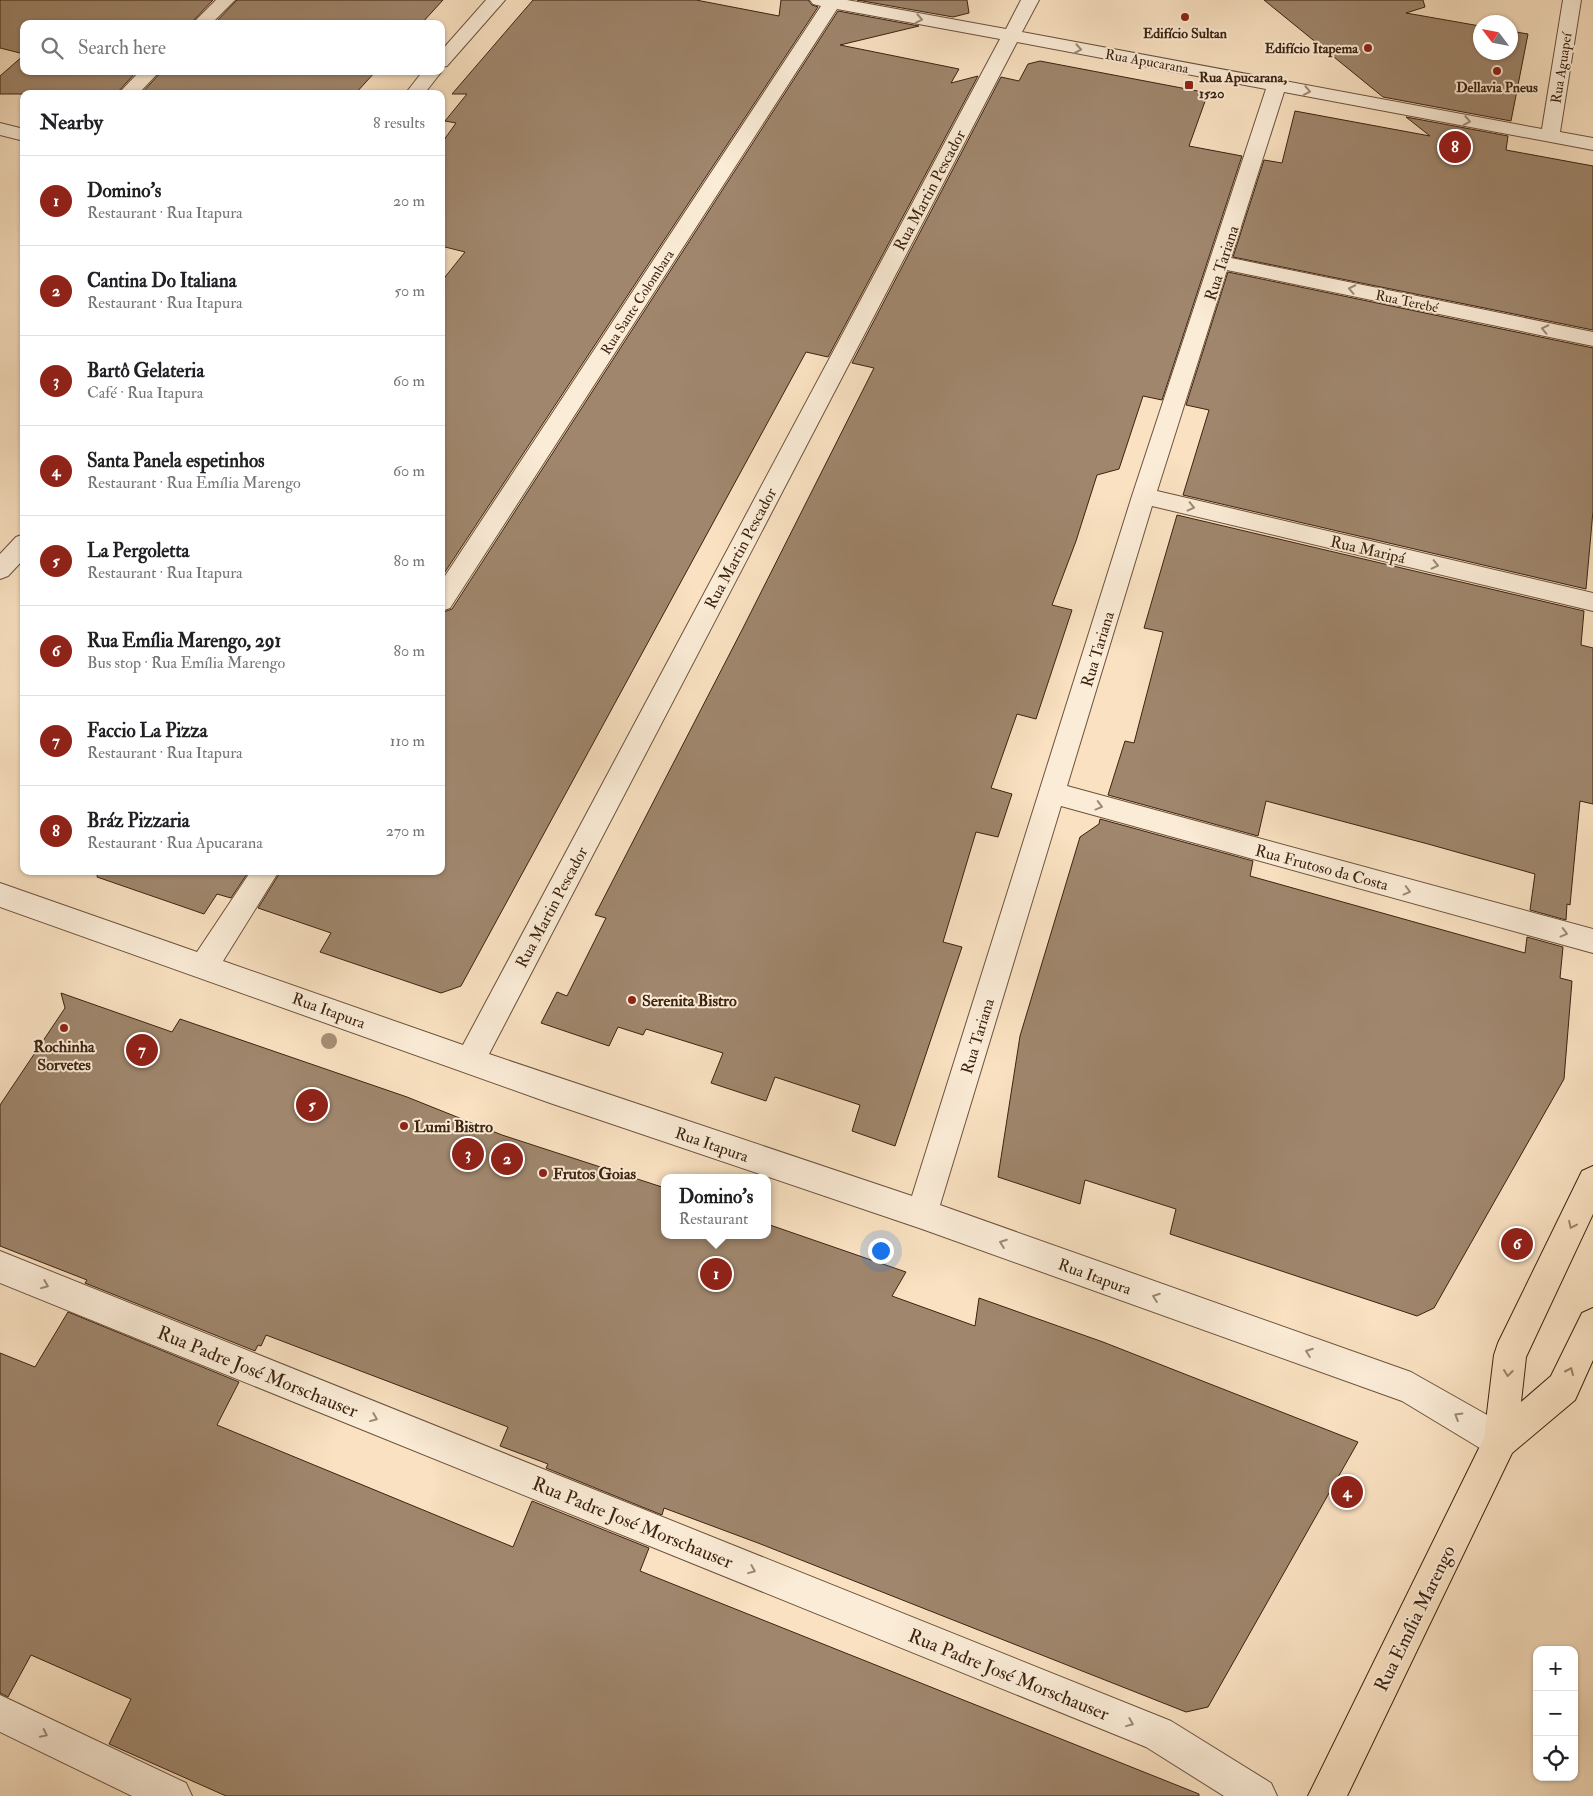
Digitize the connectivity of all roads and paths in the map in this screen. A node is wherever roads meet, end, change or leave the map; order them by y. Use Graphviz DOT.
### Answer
graph roads {
  1 [pos="226,0"];
  2 [pos="496,0"];
  3 [pos="1030,0"];
  4 [pos="1572,0"];
  5 [pos="826,1"];
  6 [pos="205,20"];
  7 [pos="1010,37"];
  8 [pos="445,57"];
  9 [pos="147,75"];
  10 [pos="430,75"];
  11 [pos="1277,85"];
  12 [pos="131,90"];
  13 [pos="417,90"];
  14 [pos="0,129"];
  15 [pos="20,134"];
  16 [pos="1550,136"];
  17 [pos="1593,144"];
  18 [pos="1221,262"];
  19 [pos="1593,339"];
  20 [pos="1144,496"];
  21 [pos="20,548"];
  22 [pos="0,570"];
  23 [pos="445,596"];
  24 [pos="1593,602"];
  25 [pos="1052,793"];
  26 [pos="263,875"];
  27 [pos="0,895"];
  28 [pos="1593,941"];
  29 [pos="204,966"];
  30 [pos="470,1060"];
  31 [pos="1593,1181"];
  32 [pos="922,1214"];
  33 [pos="0,1267"];
  34 [pos="1593,1324"];
  35 [pos="1500,1441"];
  36 [pos="0,1713"];
  37 [pos="173,1796"];
  38 [pos="1258,1796"];
  39 [pos="1327,1796"];
  1 -- 6 [label="street"];
  2 -- 8 [label="street"];
  3 -- 7 [label="street, Rua Martin Pescador"];
  4 -- 16 [label="street, Rua Aguapeí"];
  5 -- 7 [label="street, Rua Apucarana, one-way"];
  5 -- 23 [label="street, Rua Sante Colombara"];
  7 -- 11 [label="street, Rua Apucarana, one-way"];
  7 -- 30 [label="street, Rua Martin Pescador"];
  9 -- 12 [label="street"];
  10 -- 13 [label="street"];
  11 -- 16 [label="street, Rua Apucarana, one-way"];
  11 -- 18 [label="street, Rua Tariana"];
  14 -- 15 [label="street"];
  16 -- 17 [label="street, Rua Apucarana"];
  19 -- 18 [label="street, Rua Terebé, one-way"];
  18 -- 20 [label="street, Rua Tariana"];
  20 -- 24 [label="street, Rua Maripá, one-way"];
  20 -- 25 [label="street, Rua Tariana"];
  21 -- 22 [label="street"];
  25 -- 28 [label="street, Rua Frutoso da Costa, one-way"];
  25 -- 32 [label="street, Rua Tariana"];
  26 -- 29 [label="street"];
  27 -- 29 [label="street, Rua Itapura"];
  29 -- 30 [label="street, Rua Itapura"];
  30 -- 32 [label="street, Rua Itapura"];
  31 -- 35 [label="main road, Rua Emília Marengo, one-way"];
  35 -- 32 [label="street, Rua Itapura, one-way"];
  33 -- 38 [label="street, Rua Padre José Morschauser, one-way"];
  35 -- 34 [label="main road, Rua Emília Marengo, one-way"];
  35 -- 39 [label="main road, Rua Emília Marengo"];
  36 -- 37 [label="street, one-way"];
}
